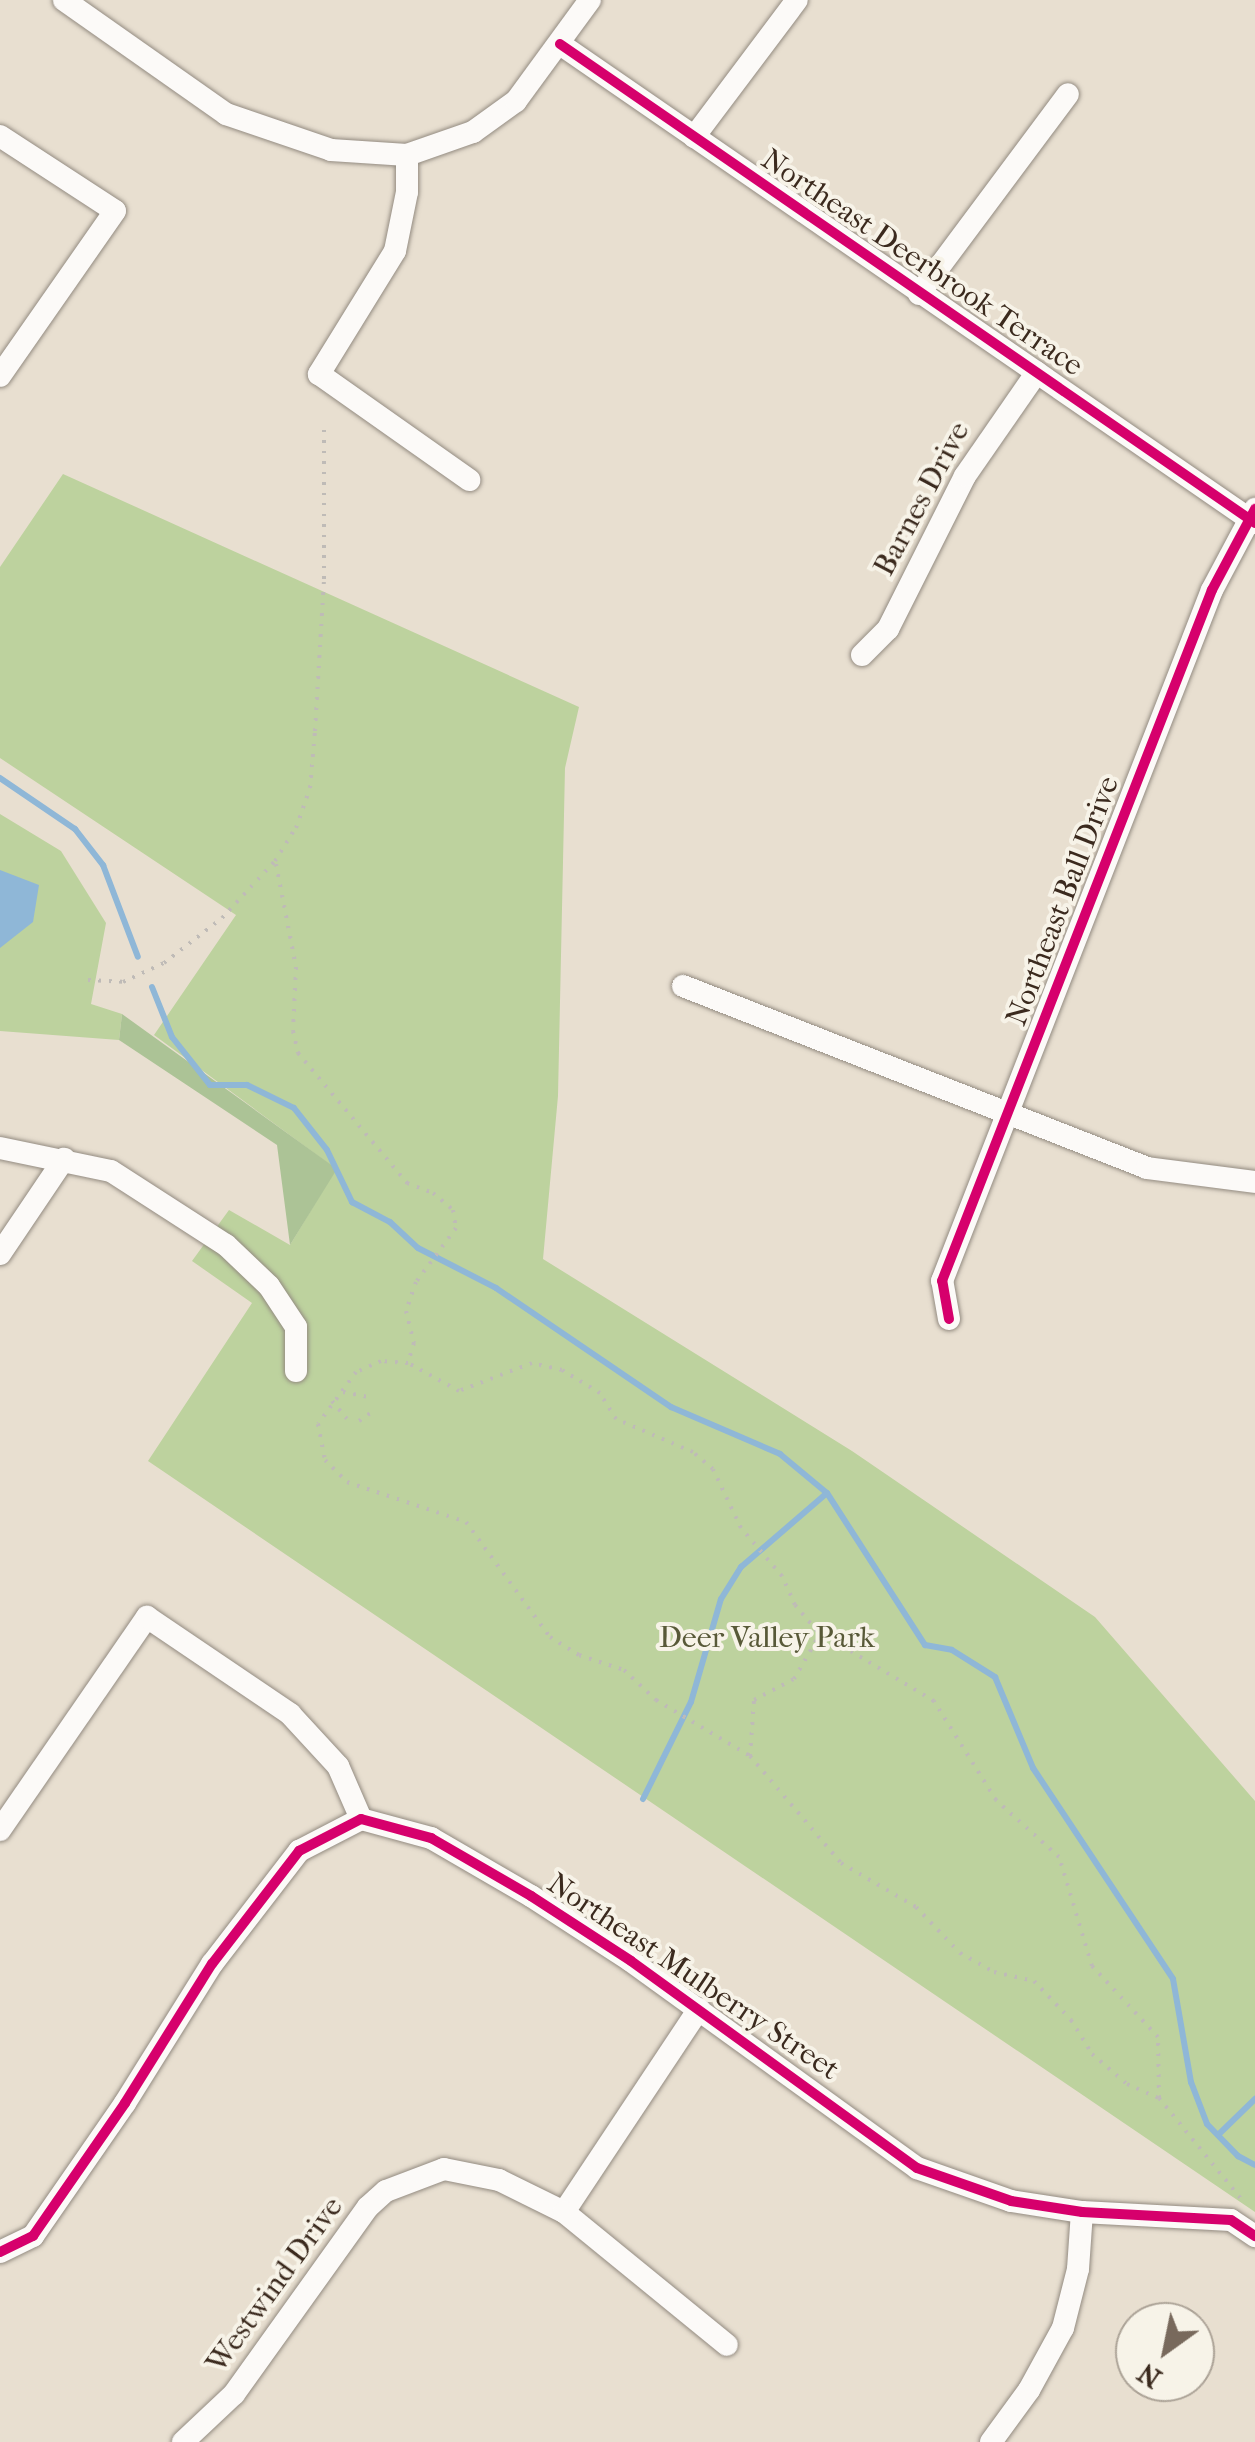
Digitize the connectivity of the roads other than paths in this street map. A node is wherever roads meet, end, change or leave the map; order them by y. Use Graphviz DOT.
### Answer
graph roads {
  1 [pos="64,0"];
  2 [pos="590,0"];
  3 [pos="796,0"];
  4 [pos="560,44"];
  5 [pos="1068,94"];
  6 [pos="0,136"];
  7 [pos="694,136"];
  8 [pos="407,154"];
  9 [pos="919,294"];
  10 [pos="1038,372"];
  11 [pos="0,376"];
  12 [pos="469,480"];
  13 [pos="1253,517"];
  14 [pos="862,655"];
  15 [pos="682,986"];
  16 [pos="1006,1114"];
  17 [pos="0,1148"];
  18 [pos="64,1159"];
  19 [pos="1255,1182"];
  20 [pos="0,1254"];
  21 [pos="949,1319"];
  22 [pos="296,1370"];
  23 [pos="361,1819"];
  24 [pos="0,1830"];
  25 [pos="699,2009"];
  26 [pos="564,2212"];
  27 [pos="1082,2212"];
  28 [pos="1252,2234"];
  29 [pos="0,2252"];
  30 [pos="727,2345"];
  31 [pos="182,2442"];
  32 [pos="991,2442"];
  1 -- 8 [label="street"];
  2 -- 4 [label="street"];
  3 -- 7 [label="street"];
  4 -- 7 [label="street, Northeast Deerbrook Terrace"];
  4 -- 8 [label="street"];
  5 -- 9 [label="street"];
  6 -- 11 [label="street"];
  7 -- 9 [label="street, Northeast Deerbrook Terrace"];
  8 -- 12 [label="street"];
  9 -- 10 [label="street, Northeast Deerbrook Terrace"];
  10 -- 13 [label="street, Northeast Deerbrook Terrace"];
  10 -- 14 [label="street, Barnes Drive"];
  13 -- 16 [label="street, Northeast Ball Drive"];
  15 -- 16 [label="street"];
  16 -- 19 [label="street"];
  16 -- 21 [label="street, Northeast Ball Drive"];
  17 -- 18 [label="street"];
  18 -- 20 [label="street"];
  18 -- 22 [label="street"];
  23 -- 24 [label="street"];
  23 -- 25 [label="street, Northeast Mulberry Street"];
  23 -- 29 [label="street"];
  25 -- 26 [label="street"];
  25 -- 27 [label="street, Northeast Mulberry Street"];
  26 -- 30 [label="street, Westwind Drive"];
  26 -- 31 [label="street, Westwind Drive"];
  27 -- 28 [label="street, Northeast Mulberry Street"];
  27 -- 32 [label="street"];
}
